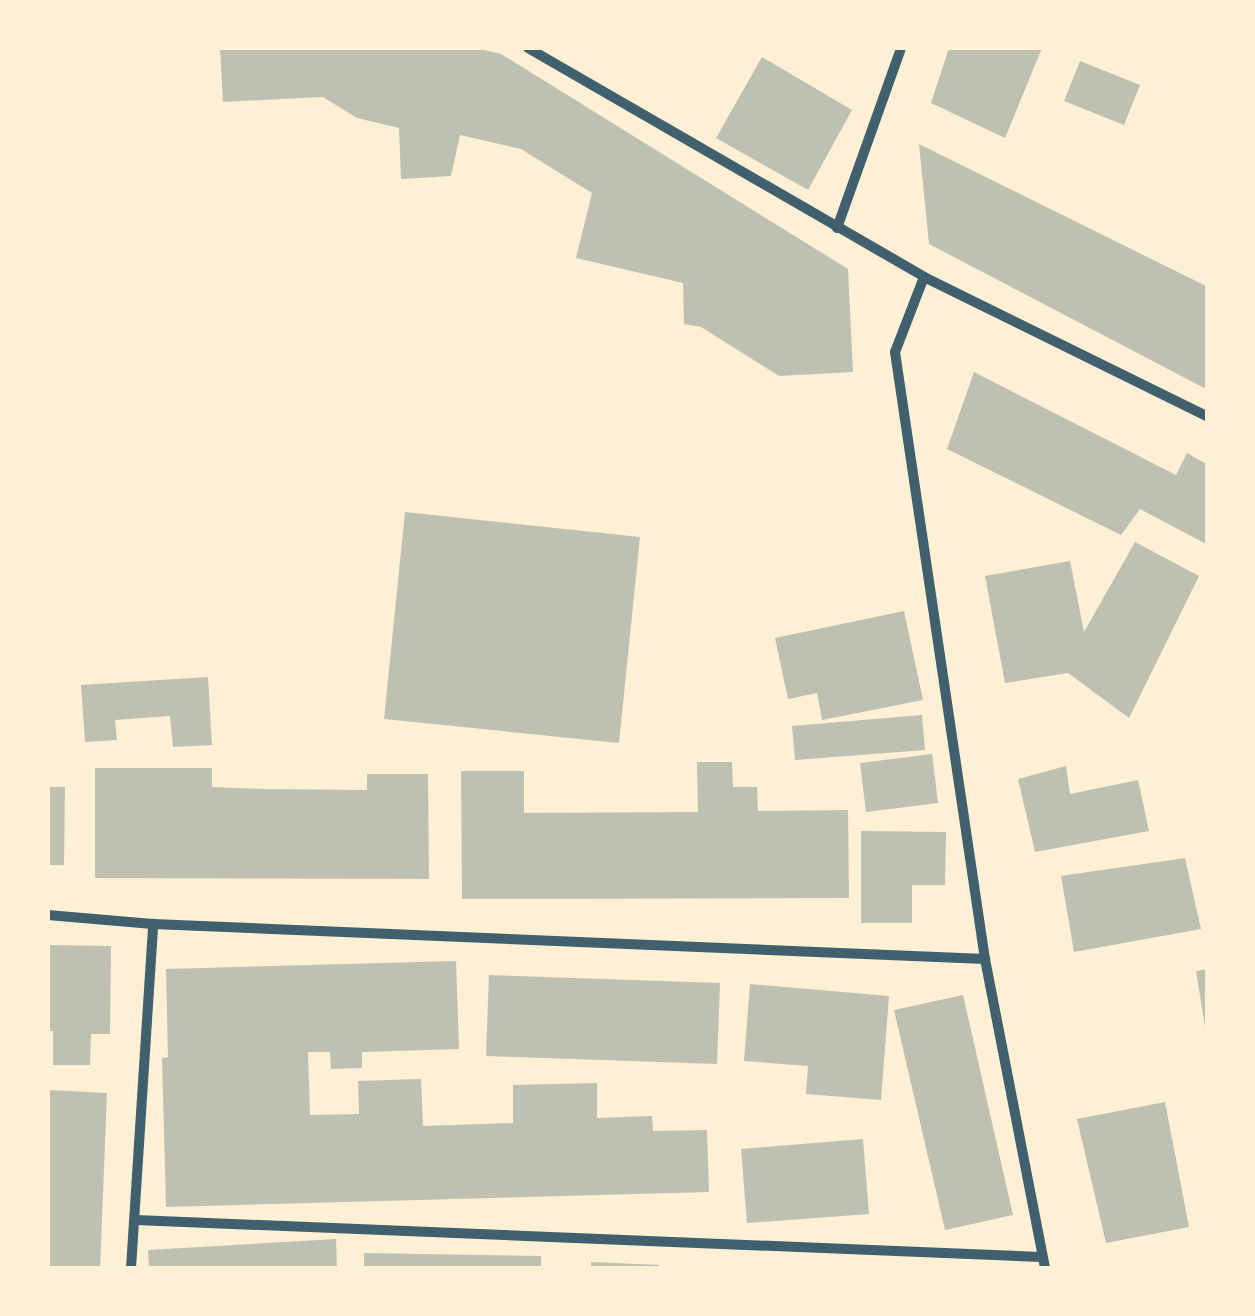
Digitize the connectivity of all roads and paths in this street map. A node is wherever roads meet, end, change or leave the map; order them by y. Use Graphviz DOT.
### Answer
graph roads {
  1 [pos="528,48"];
  2 [pos="901,48"];
  3 [pos="837,228"];
  4 [pos="924,277"];
  5 [pos="1208,417"];
  6 [pos="48,915"];
  7 [pos="153,924"];
  8 [pos="985,959"];
  9 [pos="136,1220"];
  10 [pos="1043,1263"];
  11 [pos="131,1268"];
  1 -- 3 [label="street"];
  2 -- 3 [label="street"];
  3 -- 4 [label="street"];
  4 -- 5 [label="street"];
  4 -- 8 [label="street"];
  6 -- 7 [label="street"];
  7 -- 8 [label="street"];
  7 -- 9 [label="street"];
  8 -- 10 [label="street"];
  9 -- 10 [label="street"];
  9 -- 11 [label="street"];
}
